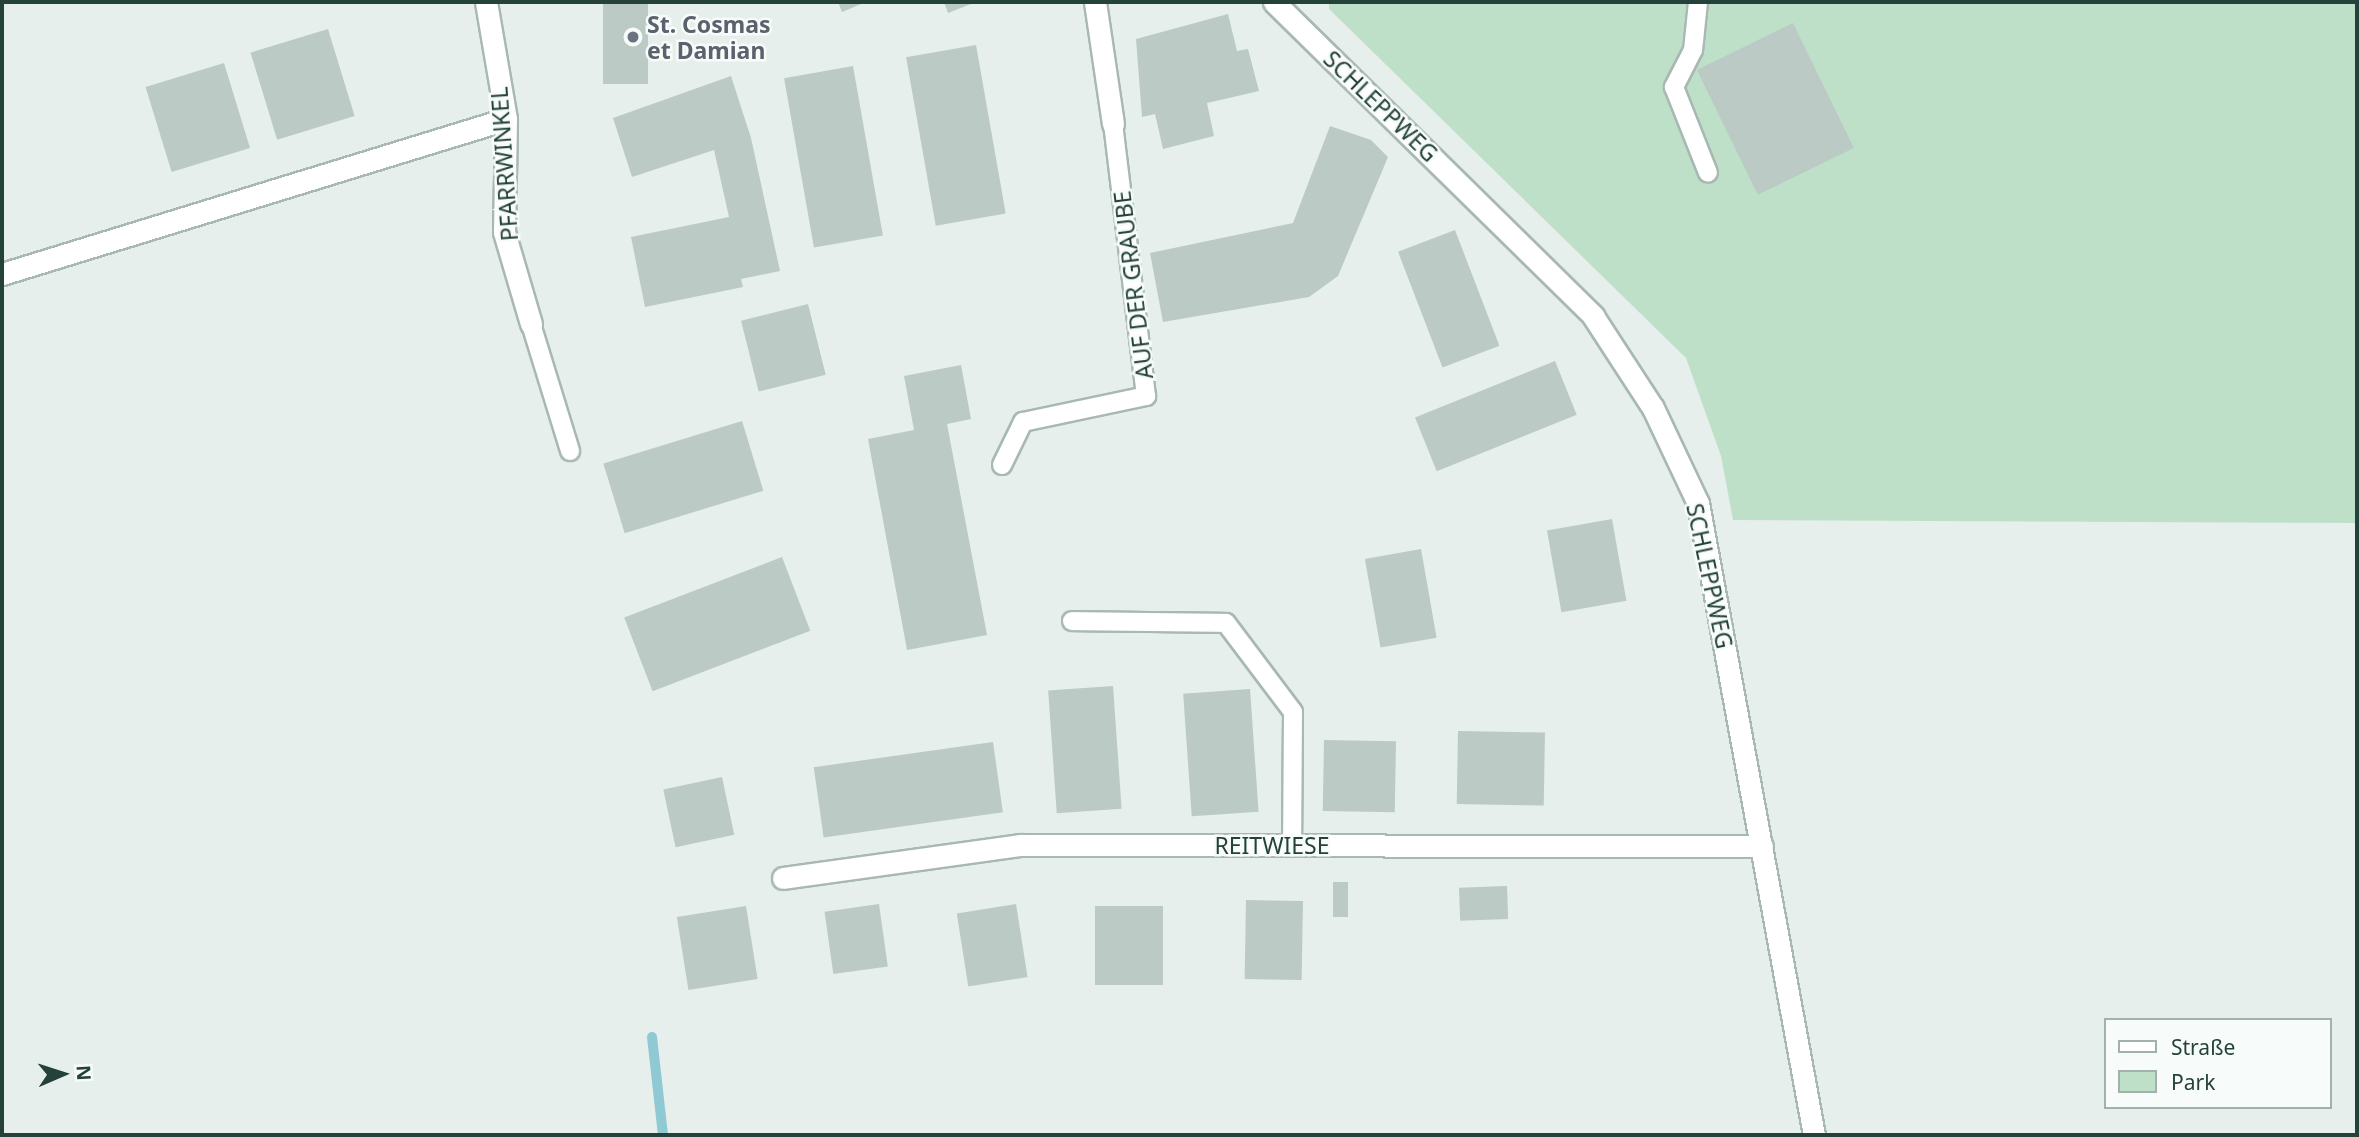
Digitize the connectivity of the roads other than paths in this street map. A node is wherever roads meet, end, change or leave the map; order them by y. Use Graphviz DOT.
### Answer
graph roads {
  1 [pos="486,2"];
  2 [pos="1095,2"];
  3 [pos="1274,2"];
  4 [pos="1698,2"];
  5 [pos="506,119"];
  6 [pos="1113,124"];
  7 [pos="1708,173"];
  8 [pos="2,274"];
  9 [pos="531,324"];
  10 [pos="570,451"];
  11 [pos="1002,465"];
  12 [pos="1072,621"];
  13 [pos="1292,845"];
  14 [pos="1762,846"];
  15 [pos="783,878"];
  16 [pos="1814,1135"];
  1 -- 5 [label="street, PFARRWINKEL"];
  2 -- 6 [label="street, AUF DER GRAUBE"];
  3 -- 14 [label="street, SCHLEPPWEG"];
  4 -- 7 [label="lane"];
  5 -- 8 [label="street"];
  5 -- 9 [label="street, PFARRWINKEL"];
  6 -- 11 [label="lane, AUF DER GRAUBE"];
  9 -- 10 [label="lane"];
  12 -- 13 [label="lane"];
  13 -- 14 [label="street, REITWIESE"];
  13 -- 15 [label="street, REITWIESE"];
  14 -- 16 [label="street, SCHLEPPWEG"];
}
